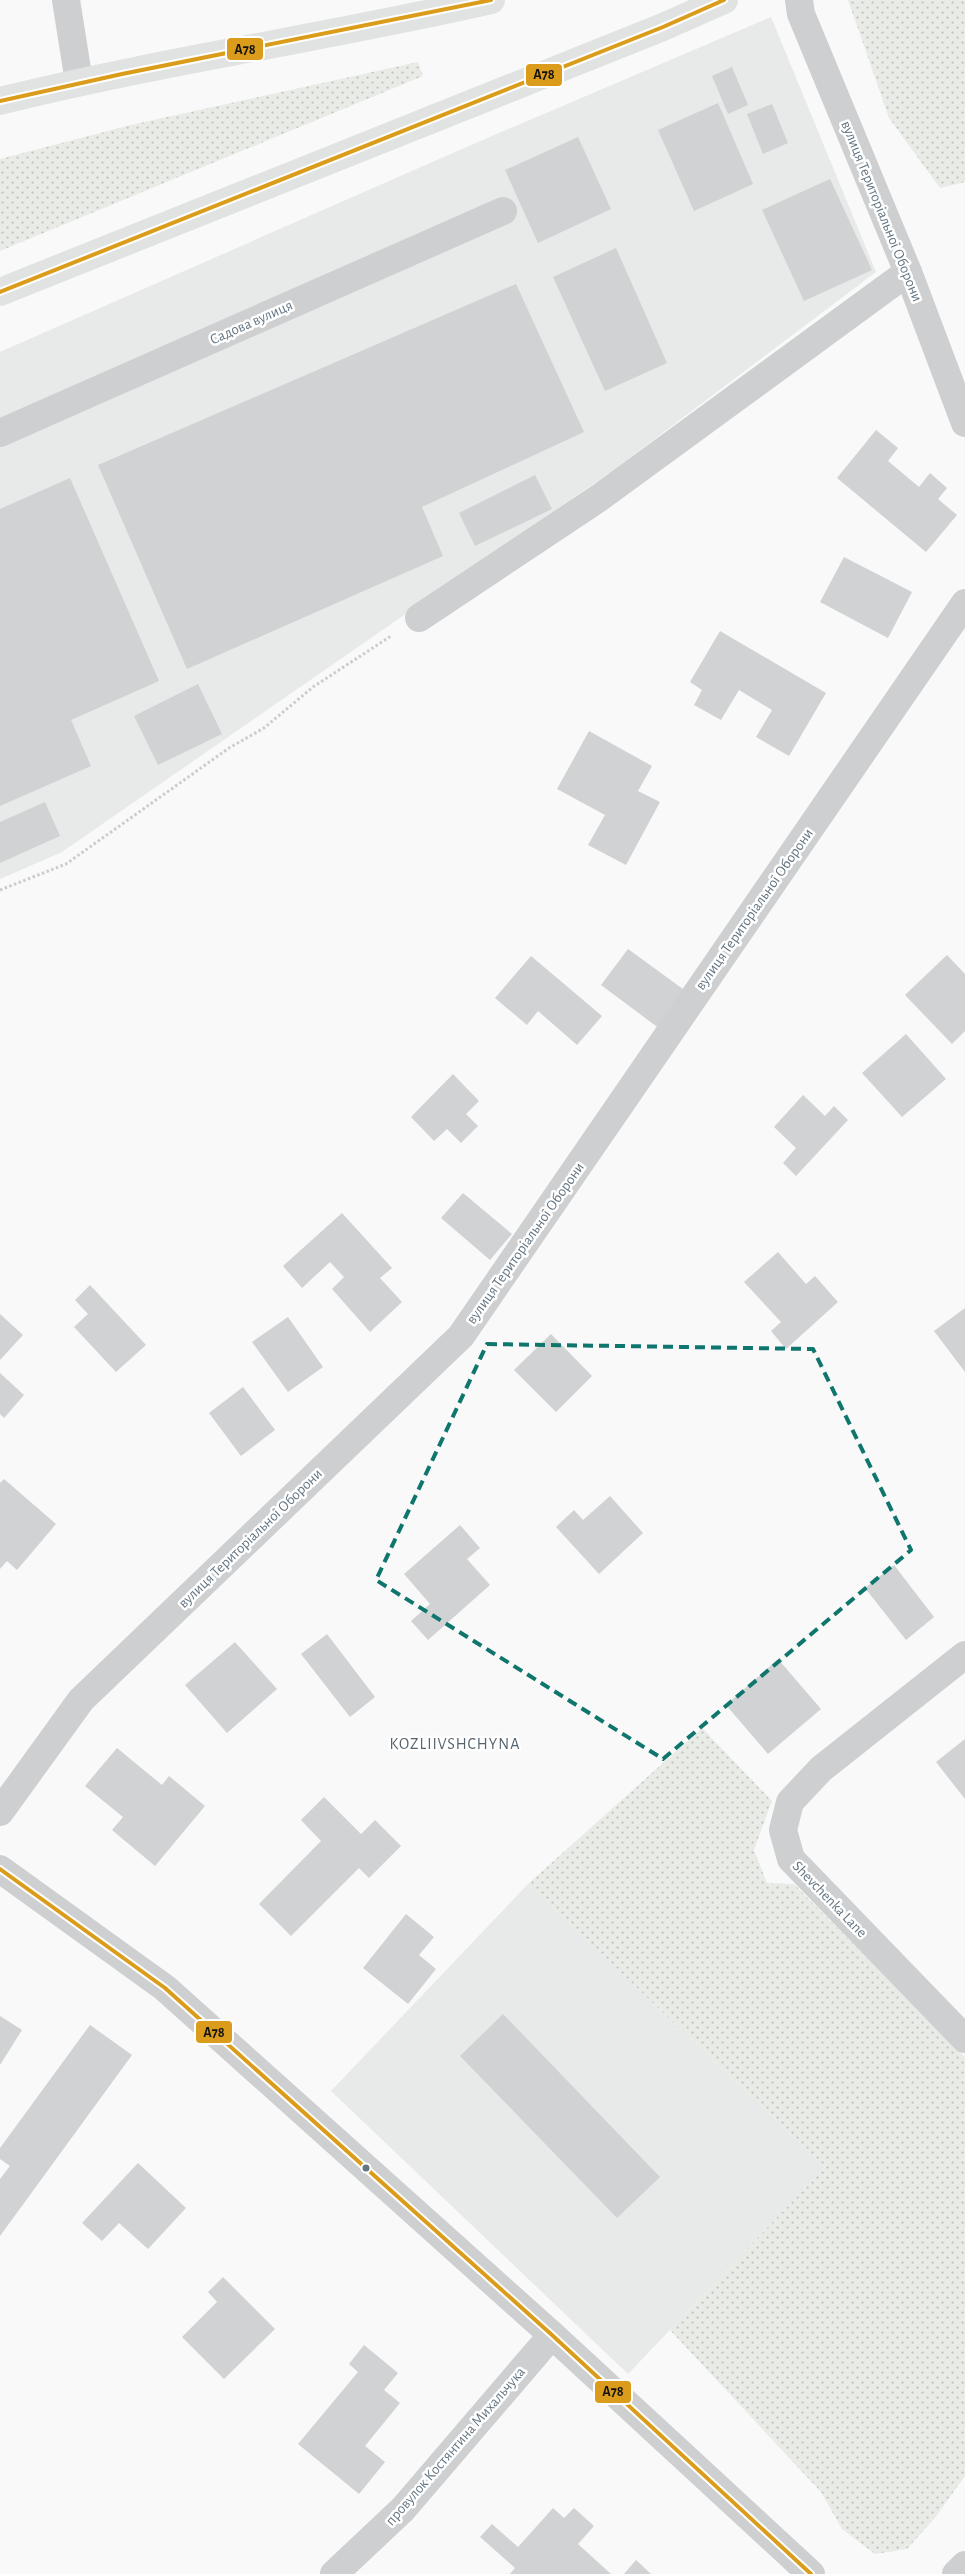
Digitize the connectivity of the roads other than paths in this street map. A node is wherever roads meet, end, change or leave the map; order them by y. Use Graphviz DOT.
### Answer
graph roads {
  1 [pos="66,0"];
  2 [pos="491,0"];
  3 [pos="724,0"];
  4 [pos="798,0"];
  5 [pos="79,82"];
  6 [pos="0,101"];
  7 [pos="503,211"];
  8 [pos="908,272"];
  9 [pos="0,292"];
  10 [pos="965,423"];
  11 [pos="0,433"];
  12 [pos="965,603"];
  13 [pos="419,618"];
  14 [pos="965,1654"];
  15 [pos="0,1812"];
  16 [pos="0,1869"];
  17 [pos="965,2040"];
  18 [pos="552,2335"];
  19 [pos="965,2565"];
  20 [pos="334,2574"];
  21 [pos="811,2574"];
  22 [pos="956,2574"];
  1 -- 5 [label="street"];
  2 -- 5 [label="highway"];
  3 -- 9 [label="highway"];
  4 -- 8 [label="street, вулиця Територіальної Оборони"];
  5 -- 6 [label="highway"];
  7 -- 11 [label="street, Садова вулиця"];
  8 -- 10 [label="street, вулиця Територіальної Оборони"];
  8 -- 13 [label="street"];
  12 -- 15 [label="street, вулиця Територіальної Оборони"];
  14 -- 17 [label="street, Shevchenka Lane"];
  16 -- 18 [label="street"];
  18 -- 20 [label="street, провулок Костянтина Михальчука"];
  18 -- 21 [label="street"];
  19 -- 22 [label="street"];
}
